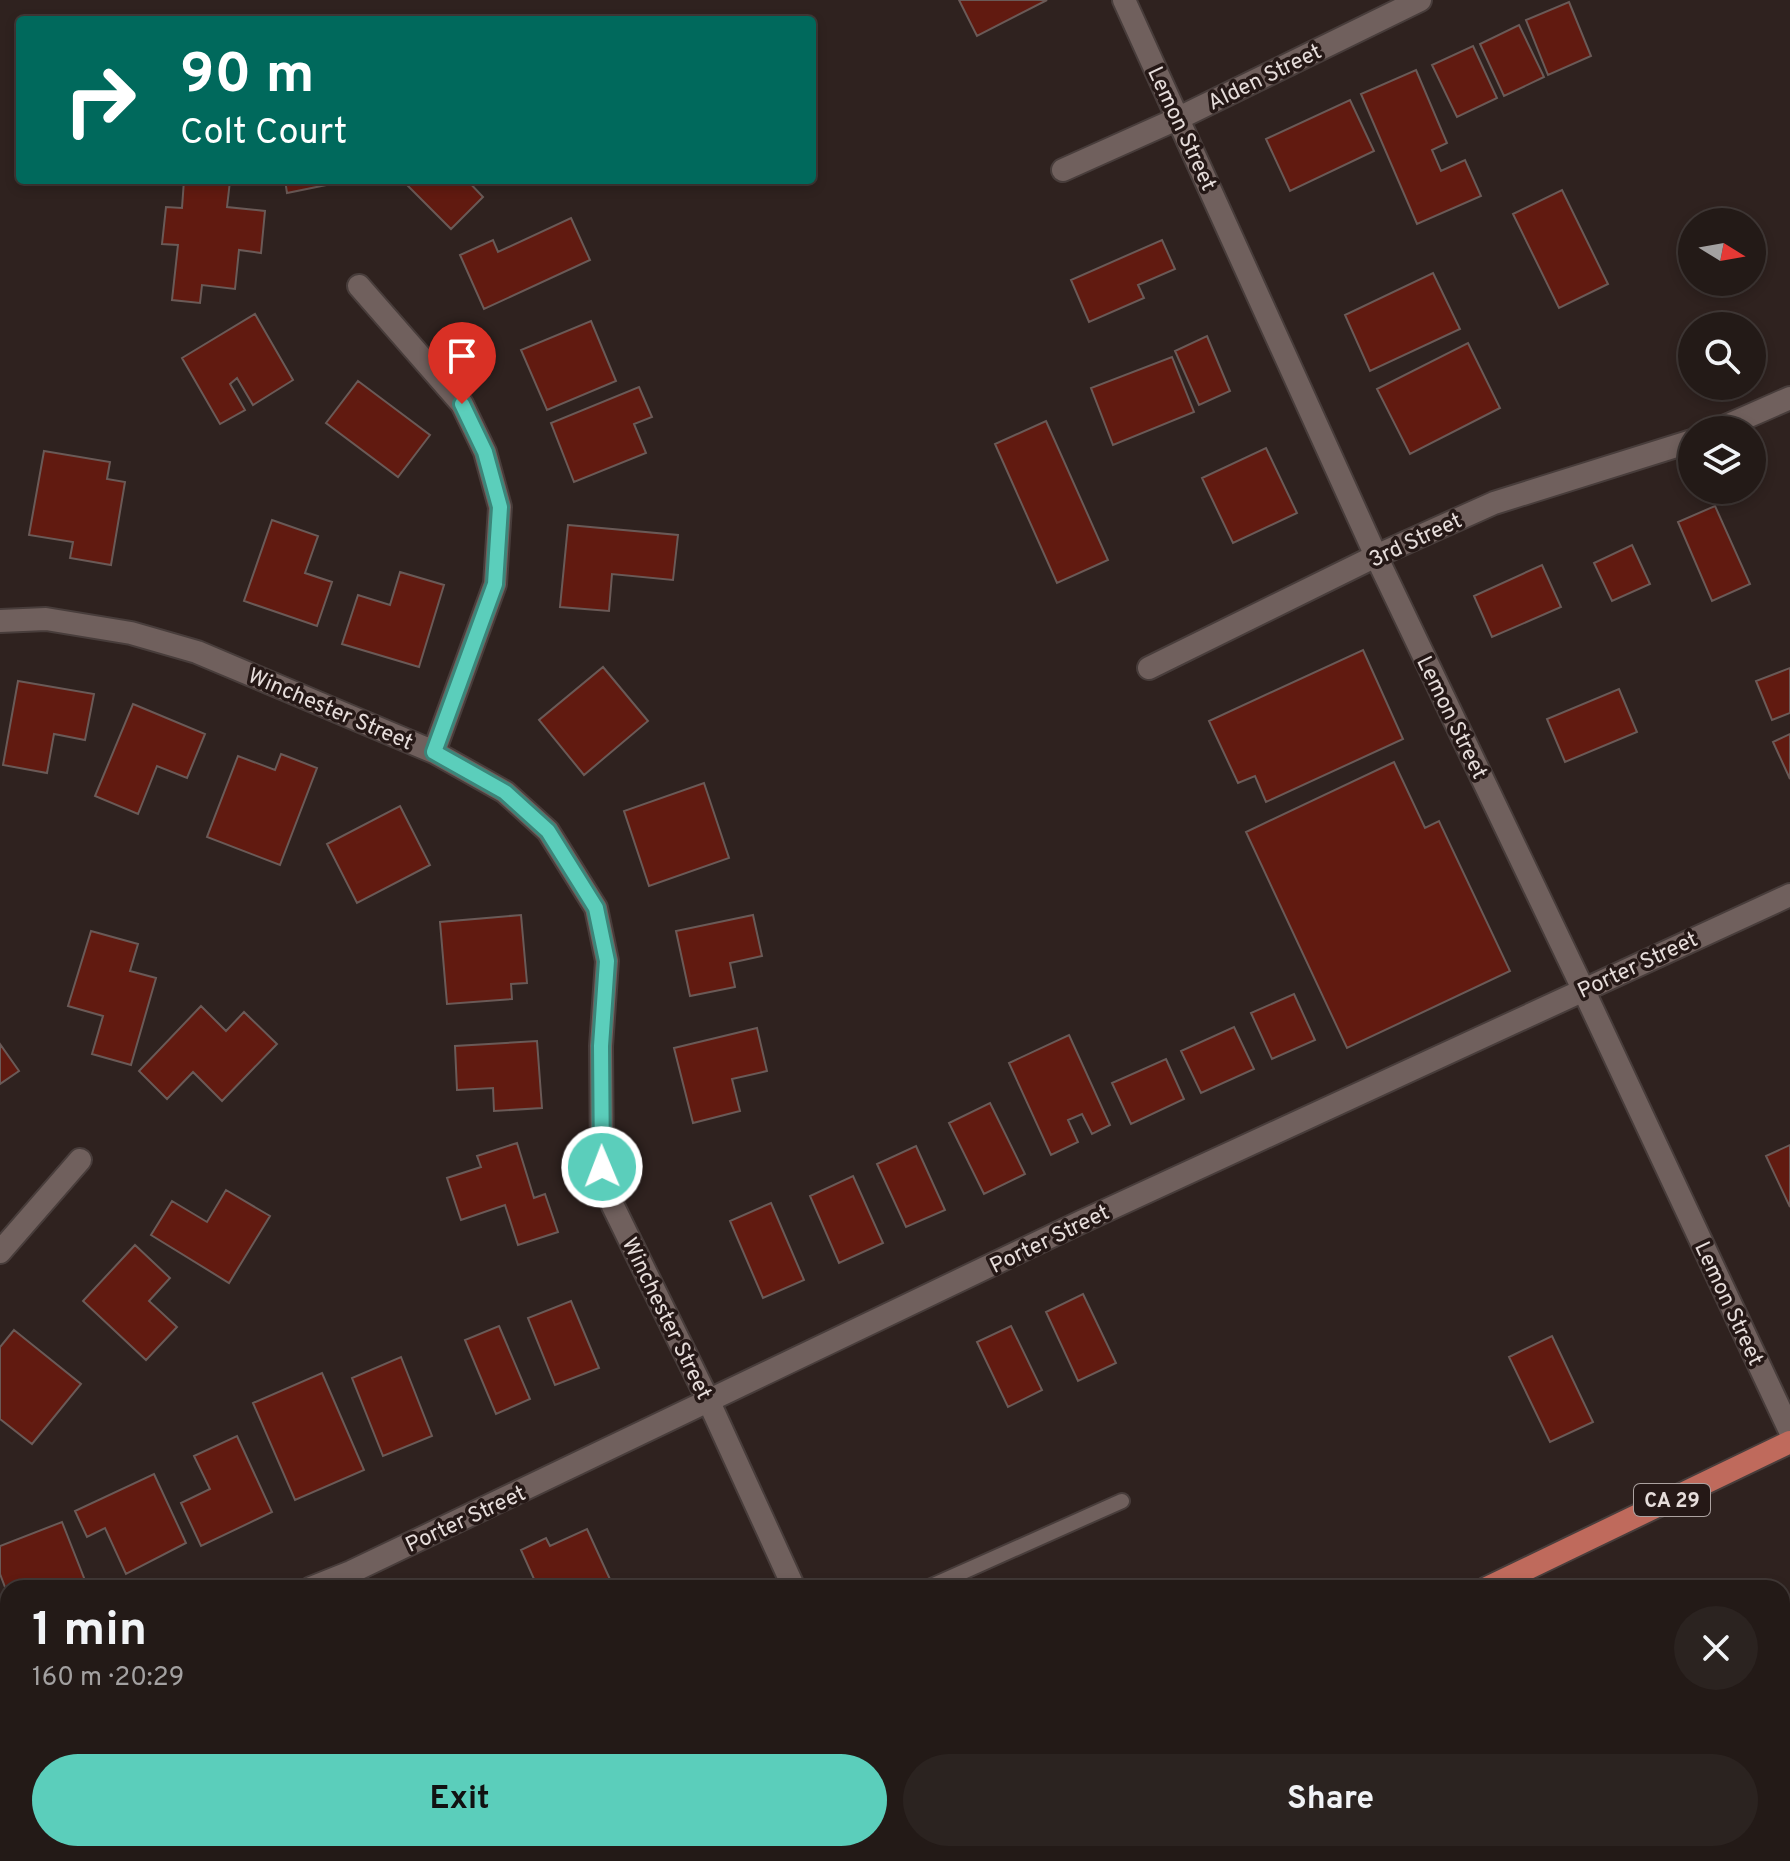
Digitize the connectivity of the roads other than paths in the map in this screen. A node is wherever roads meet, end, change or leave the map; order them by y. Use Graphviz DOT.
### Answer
graph roads {
  1 [pos="1124,0"];
  2 [pos="1420,0"];
  3 [pos="1179,118"];
  4 [pos="1063,170"];
  5 [pos="359,286"];
  6 [pos="1790,398"];
  7 [pos="1749,416"];
  8 [pos="1678,445"];
  9 [pos="1376,556"];
  10 [pos="0,621"];
  11 [pos="1149,668"];
  12 [pos="434,752"];
  13 [pos="1790,895"];
  14 [pos="1583,989"];
  15 [pos="80,1160"];
  16 [pos="0,1252"];
  17 [pos="709,1402"];
  18 [pos="1790,1431"];
  19 [pos="1790,1442"];
  20 [pos="1122,1501"];
  21 [pos="331,1580"];
  22 [pos="790,1580"];
  23 [pos="945,1580"];
  24 [pos="1504,1580"];
  1 -- 3 [label="street, Lemon Street"];
  2 -- 3 [label="street, Alden Street"];
  3 -- 4 [label="street, Alden Street"];
  3 -- 9 [label="street, Lemon Street"];
  5 -- 12 [label="street"];
  6 -- 7 [label="street"];
  8 -- 9 [label="street, 3rd Street"];
  9 -- 11 [label="street, 3rd Street"];
  9 -- 14 [label="street, Lemon Street"];
  10 -- 12 [label="street, Winchester Street"];
  12 -- 17 [label="street, Winchester Street"];
  13 -- 14 [label="street, Porter Street"];
  14 -- 17 [label="street, Porter Street"];
  14 -- 18 [label="street, Lemon Street"];
  15 -- 16 [label="street"];
  17 -- 21 [label="street, Porter Street"];
  17 -- 22 [label="street, Winchester Street"];
  19 -- 24 [label="main road, CA 29"];
  20 -- 23 [label="lane"];
}
